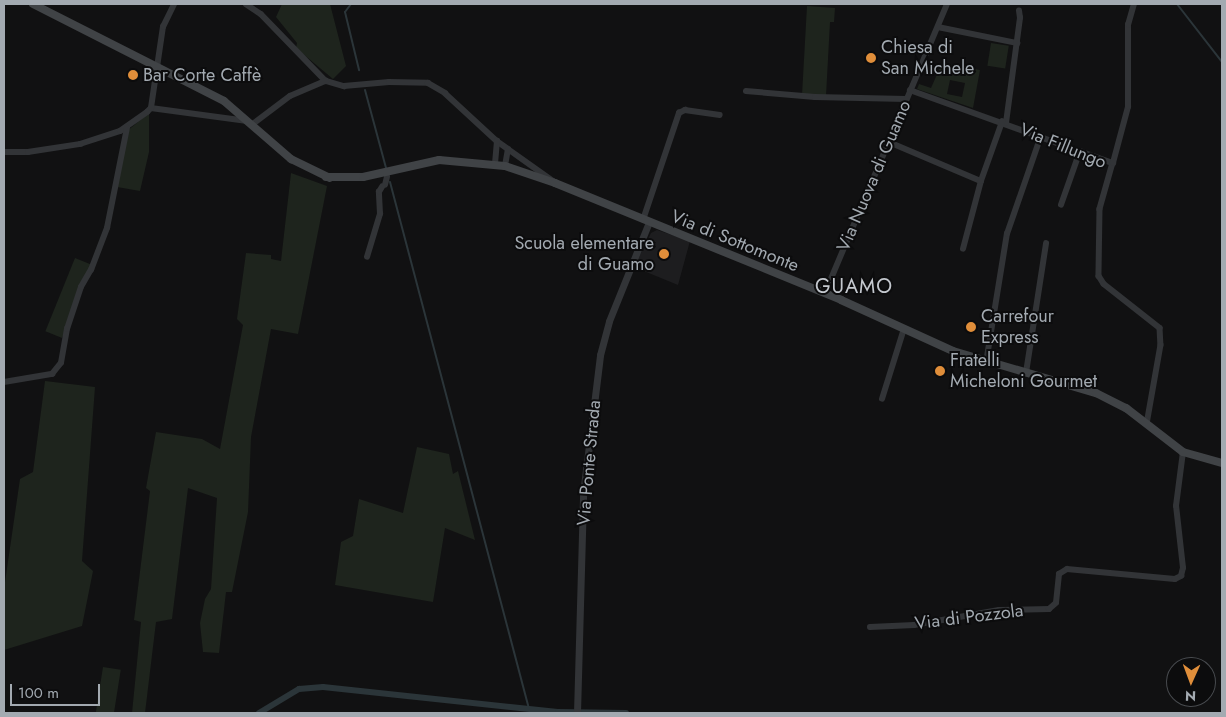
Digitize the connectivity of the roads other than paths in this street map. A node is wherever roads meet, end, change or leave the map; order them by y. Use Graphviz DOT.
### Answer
graph roads {
  1 [pos="33,4"];
  2 [pos="174,4"];
  3 [pos="246,4"];
  4 [pos="947,4"];
  5 [pos="1134,4"];
  6 [pos="1018,11"];
  7 [pos="938,27"];
  8 [pos="1017,43"];
  9 [pos="156,67"];
  10 [pos="326,81"];
  11 [pos="910,90"];
  12 [pos="746,91"];
  13 [pos="906,99"];
  14 [pos="151,108"];
  15 [pos="720,115"];
  16 [pos="251,123"];
  17 [pos="1004,123"];
  18 [pos="127,128"];
  19 [pos="1041,136"];
  20 [pos="497,141"];
  21 [pos="889,142"];
  22 [pos="508,149"];
  23 [pos="1080,151"];
  24 [pos="4,152"];
  25 [pos="448,162"];
  26 [pos="1113,163"];
  27 [pos="496,164"];
  28 [pos="505,166"];
  29 [pos="326,177"];
  30 [pos="387,177"];
  31 [pos="981,181"];
  32 [pos="554,182"];
  33 [pos="1061,205"];
  34 [pos="646,221"];
  35 [pos="1046,244"];
  36 [pos="963,249"];
  37 [pos="367,257"];
  38 [pos="825,293"];
  39 [pos="904,329"];
  40 [pos="986,363"];
  41 [pos="1026,374"];
  42 [pos="4,382"];
  43 [pos="882,399"];
  44 [pos="1147,424"];
  45 [pos="1183,452"];
  46 [pos="1222,463"];
  47 [pos="870,627"];
  48 [pos="577,713"];
  1 -- 9 [label="main road, Via di Sottomonte"];
  2 -- 9 [label="street"];
  3 -- 10 [label="street"];
  4 -- 7 [label="street, Via Nuova di Guamo"];
  5 -- 26 [label="street"];
  6 -- 8 [label="street"];
  7 -- 8 [label="street"];
  7 -- 11 [label="street, Via Nuova di Guamo"];
  8 -- 17 [label="street"];
  9 -- 14 [label="street"];
  9 -- 16 [label="main road, Via di Sottomonte"];
  10 -- 16 [label="street"];
  10 -- 20 [label="street"];
  11 -- 13 [label="street, Via Nuova di Guamo"];
  11 -- 17 [label="street, Via Fillungo"];
  12 -- 13 [label="street"];
  13 -- 21 [label="street, Via Nuova di Guamo"];
  14 -- 16 [label="street"];
  14 -- 18 [label="street"];
  15 -- 34 [label="street"];
  16 -- 29 [label="main road, Via di Sottomonte"];
  17 -- 19 [label="street, Via Fillungo"];
  17 -- 31 [label="street"];
  18 -- 24 [label="street"];
  18 -- 42 [label="street"];
  19 -- 23 [label="street, Via Fillungo"];
  19 -- 40 [label="street"];
  20 -- 22 [label="street"];
  20 -- 27 [label="street"];
  21 -- 31 [label="street"];
  21 -- 38 [label="street, Via Nuova di Guamo"];
  22 -- 28 [label="street"];
  22 -- 32 [label="street"];
  23 -- 26 [label="street, Via Fillungo"];
  23 -- 33 [label="street"];
  25 -- 27 [label="main road, Via di Sottomonte"];
  25 -- 29 [label="main road, Via di Sottomonte"];
  25 -- 30 [label="main road, Via di Sottomonte"];
  26 -- 44 [label="street, Via Fillungo"];
  27 -- 28 [label="main road, Via di Sottomonte"];
  28 -- 32 [label="main road, Via di Sottomonte"];
  29 -- 30 [label="main road, Via di Sottomonte"];
  30 -- 37 [label="street"];
  31 -- 36 [label="street"];
  32 -- 34 [label="main road, Via di Sottomonte"];
  34 -- 38 [label="main road, Via di Sottomonte"];
  34 -- 48 [label="street, Via Ponte Strada"];
  35 -- 41 [label="street"];
  38 -- 39 [label="main road, Via di Sottomonte"];
  39 -- 40 [label="main road, Via di Sottomonte"];
  39 -- 43 [label="street"];
  40 -- 41 [label="main road, Via di Sottomonte"];
  41 -- 44 [label="main road, Via di Sottomonte"];
  44 -- 45 [label="main road, Via di Sottomonte"];
  45 -- 46 [label="main road, Via di Sottomonte"];
  45 -- 47 [label="street, Via di Pozzola"];
}
